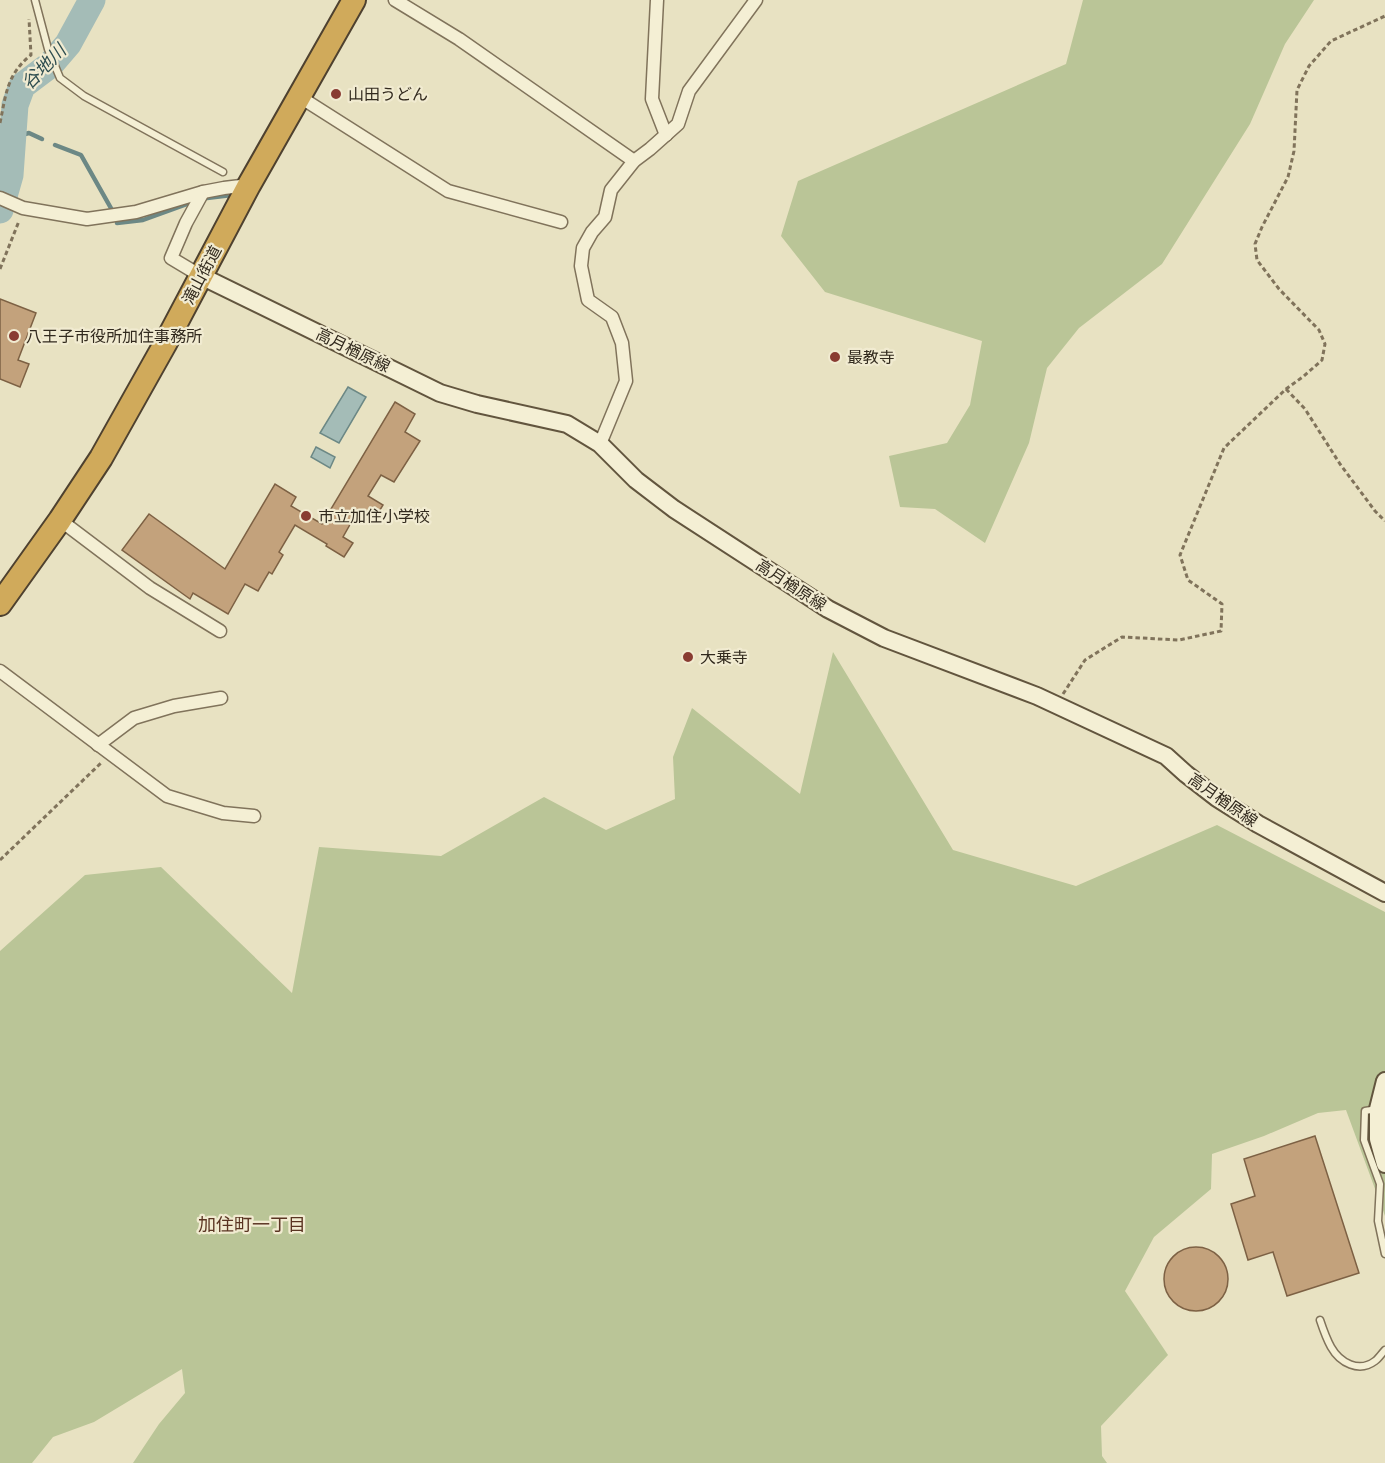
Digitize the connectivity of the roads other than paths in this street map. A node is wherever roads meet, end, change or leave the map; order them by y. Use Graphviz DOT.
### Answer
graph roads {
  1 [pos="34,0"];
  2 [pos="354,0"];
  3 [pos="395,0"];
  4 [pos="657,0"];
  5 [pos="756,0"];
  6 [pos="300,97"];
  7 [pos="666,135"];
  8 [pos="634,161"];
  9 [pos="224,172"];
  10 [pos="249,185"];
  11 [pos="203,192"];
  12 [pos="0,198"];
  13 [pos="561,222"];
  14 [pos="201,276"];
  15 [pos="600,444"];
  16 [pos="60,520"];
  17 [pos="0,604"];
  18 [pos="220,631"];
  19 [pos="0,671"];
  20 [pos="221,698"];
  21 [pos="98,746"];
  22 [pos="254,816"];
  23 [pos="1385,893"];
  24 [pos="1385,1081"];
  25 [pos="1378,1109"];
  26 [pos="1385,1164"];
  27 [pos="1385,1254"];
  28 [pos="1320,1320"];
  29 [pos="1385,1350"];
  1 -- 9 [label="lane"];
  2 -- 6 [label="highway, 滝山街道"];
  3 -- 8 [label="street"];
  4 -- 7 [label="street"];
  5 -- 7 [label="street"];
  6 -- 10 [label="highway, 滝山街道"];
  6 -- 13 [label="street"];
  7 -- 8 [label="street"];
  8 -- 15 [label="street"];
  10 -- 11 [label="street"];
  10 -- 14 [label="highway, 滝山街道"];
  11 -- 12 [label="street"];
  11 -- 14 [label="street"];
  14 -- 15 [label="main road, 高月楢原線"];
  14 -- 16 [label="highway, 滝山街道"];
  15 -- 23 [label="main road, 高月楢原線"];
  16 -- 17 [label="highway, 滝山街道"];
  16 -- 18 [label="street"];
  19 -- 21 [label="street"];
  20 -- 21 [label="street"];
  21 -- 22 [label="street"];
  24 -- 25 [label="main road"];
  25 -- 26 [label="main road"];
  25 -- 27 [label="lane"];
  28 -- 29 [label="lane"];
}
